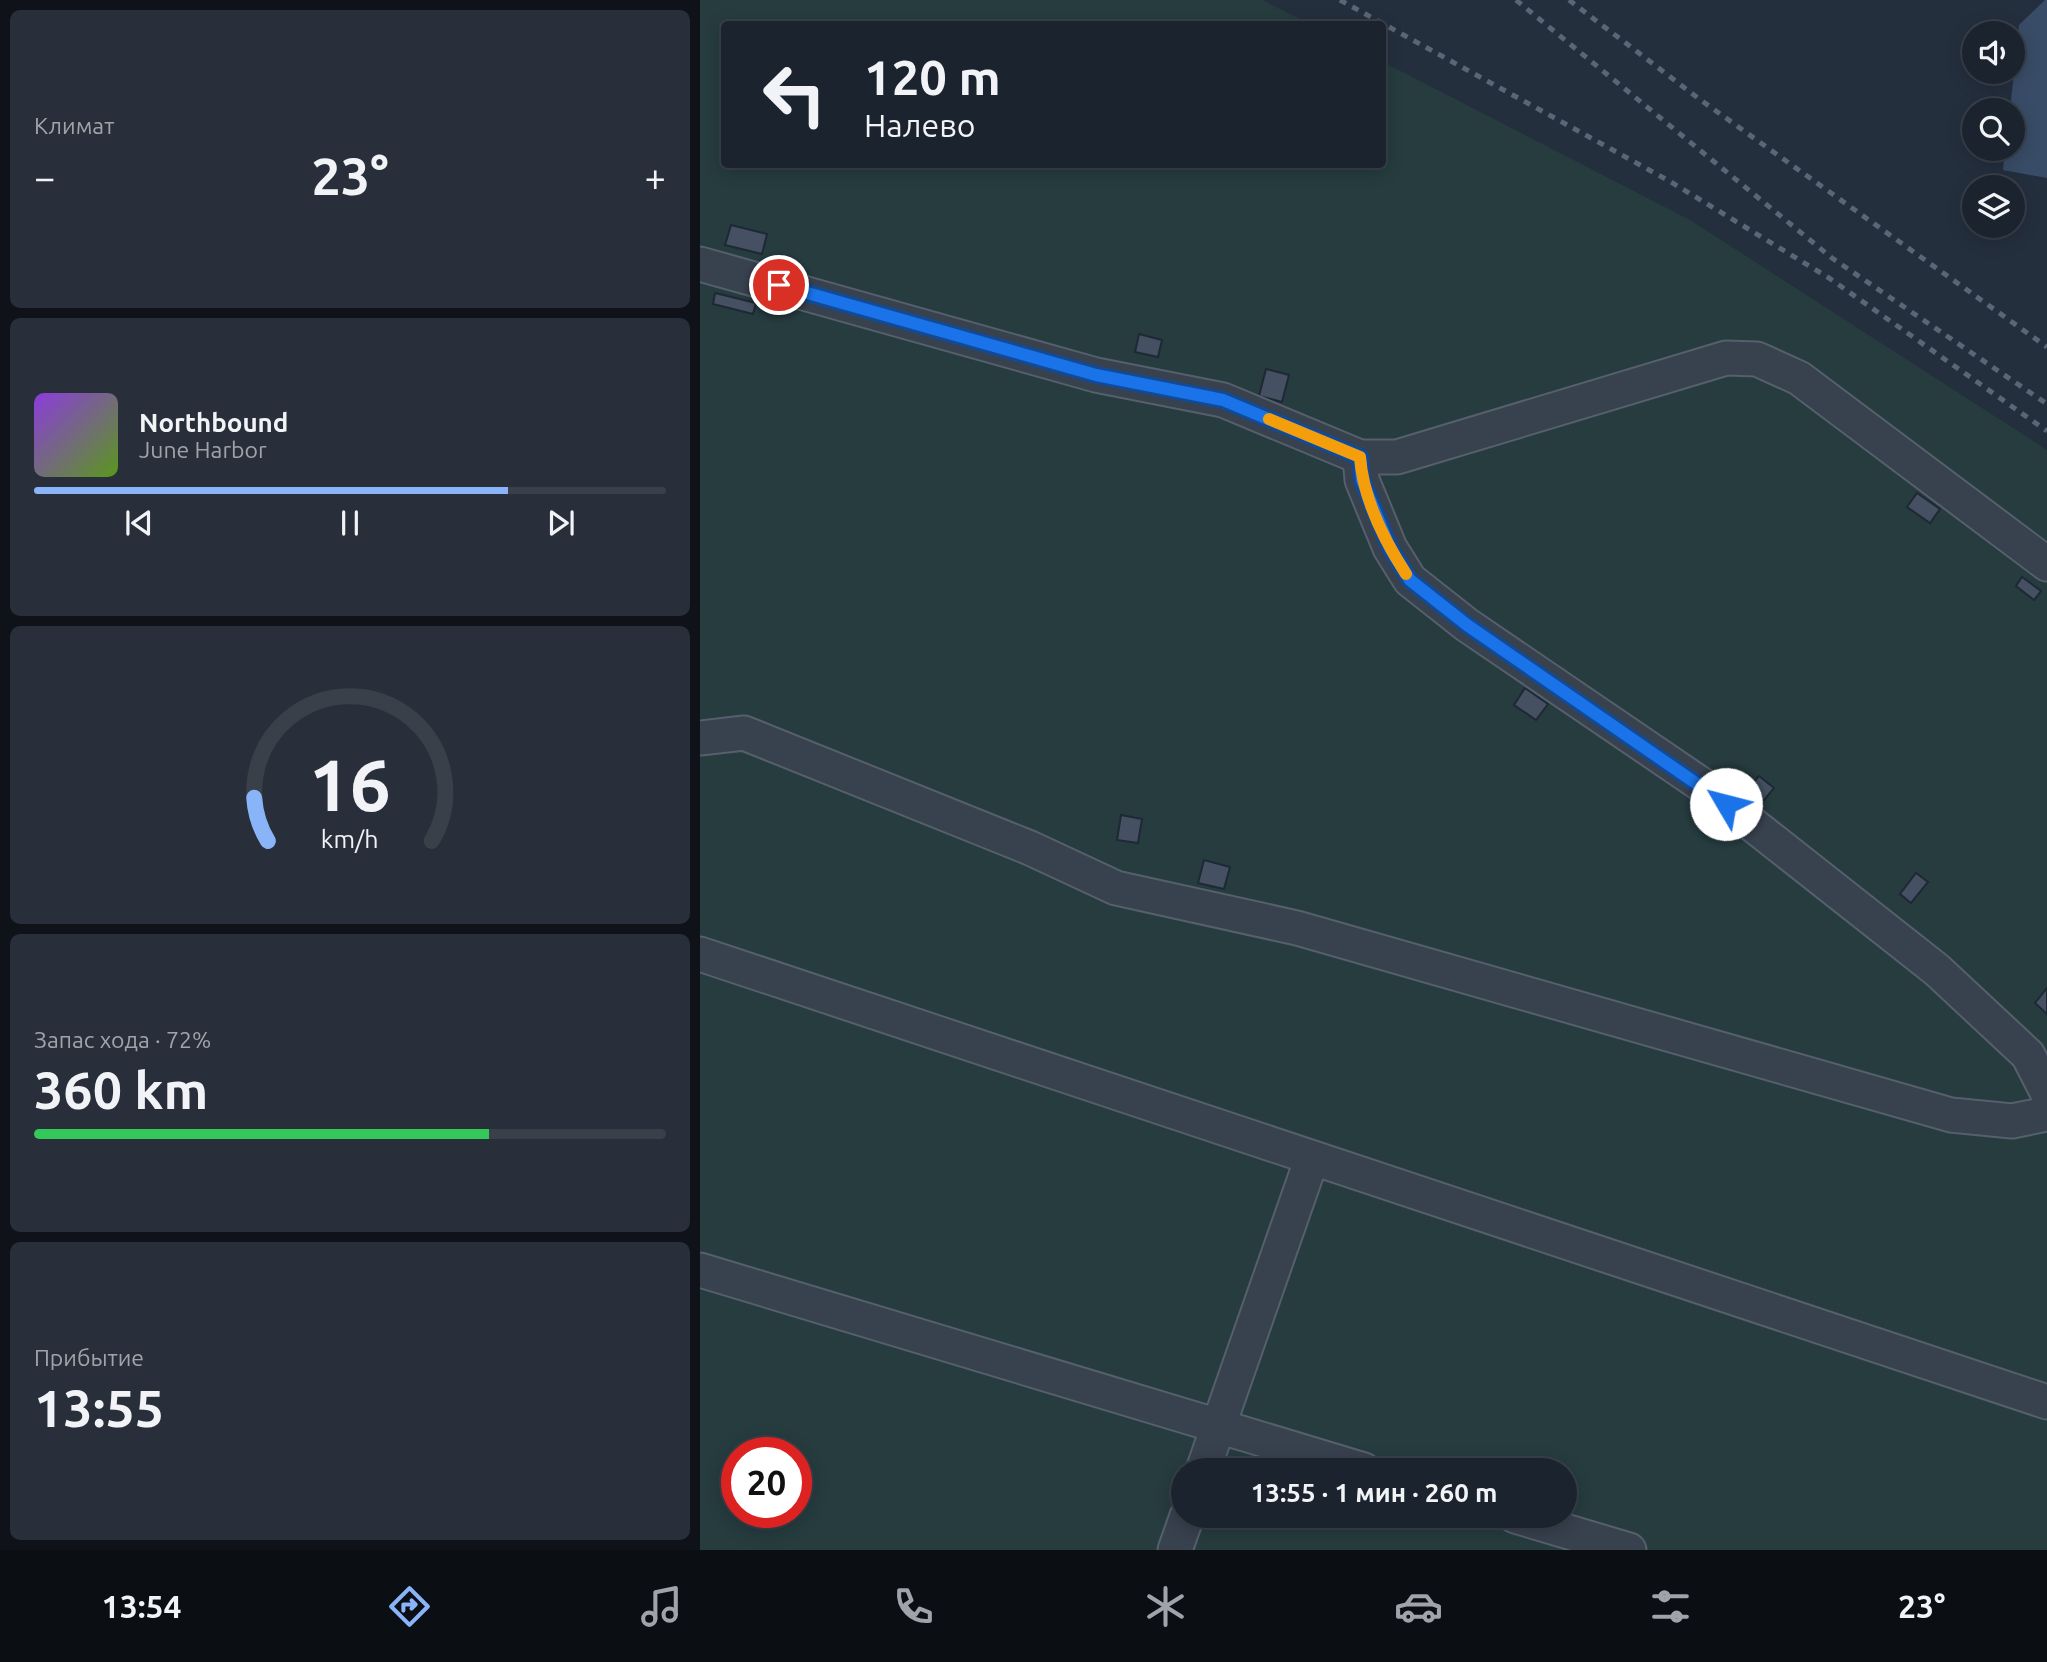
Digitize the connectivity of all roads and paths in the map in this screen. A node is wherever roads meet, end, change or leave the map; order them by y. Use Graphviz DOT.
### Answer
graph roads {
  1 [pos="700,264"];
  2 [pos="1360,457"];
  3 [pos="2047,564"];
  4 [pos="700,738"];
  5 [pos="700,954"];
  6 [pos="2046,1105"];
  7 [pos="1312,1157"];
  8 [pos="700,1270"];
  9 [pos="2047,1402"];
  10 [pos="1219,1426"];
  11 [pos="1207,1458"];
  12 [pos="1324,1458"];
  13 [pos="1183,1528"];
  14 [pos="1555,1528"];
  15 [pos="1175,1550"];
  16 [pos="1629,1550"];
  1 -- 2 [label="lane"];
  2 -- 3 [label="lane"];
  2 -- 6 [label="lane"];
  4 -- 6 [label="lane"];
  5 -- 7 [label="lane"];
  7 -- 9 [label="lane"];
  7 -- 10 [label="lane"];
  8 -- 10 [label="lane"];
  10 -- 11 [label="lane"];
  10 -- 12 [label="lane"];
  13 -- 15 [label="lane"];
  14 -- 16 [label="lane"];
}
